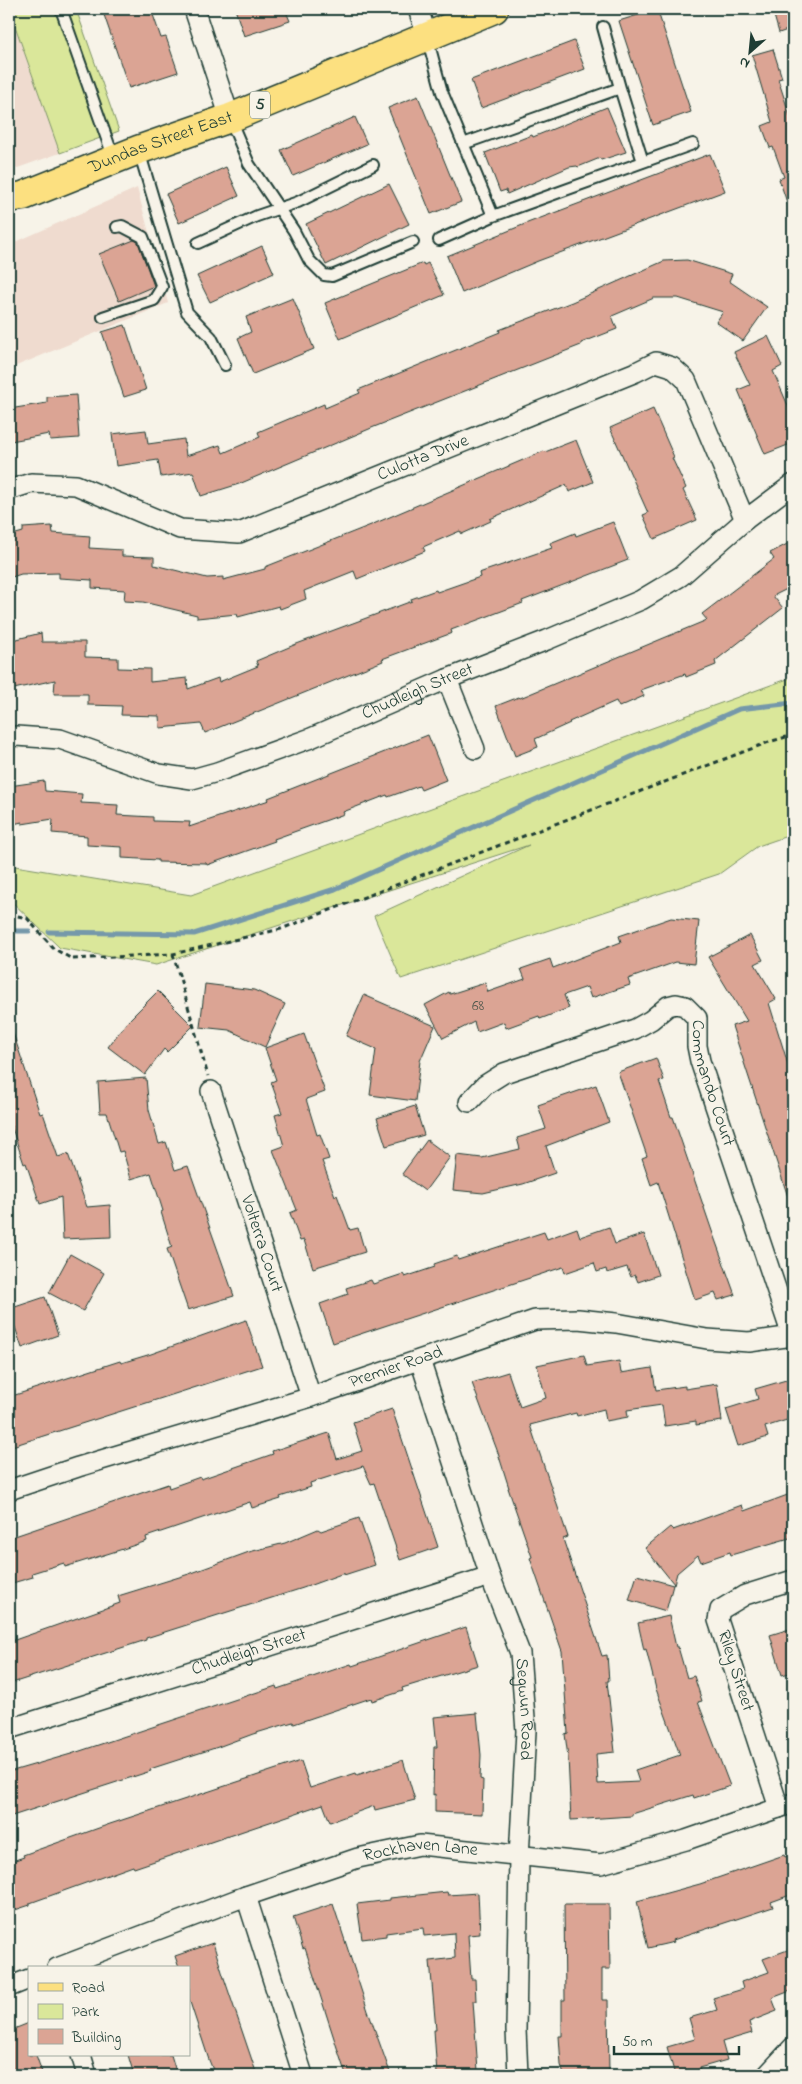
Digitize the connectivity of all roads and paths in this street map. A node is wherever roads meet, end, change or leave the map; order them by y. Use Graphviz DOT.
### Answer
graph roads {
  1 [pos="61,9"];
  2 [pos="194,9"];
  3 [pos="418,9"];
  4 [pos="494,9"];
  5 [pos="603,27"];
  6 [pos="427,36"];
  7 [pos="620,88"];
  8 [pos="230,118"];
  9 [pos="463,144"];
  10 [pos="693,144"];
  11 [pos="126,155"];
  12 [pos="643,162"];
  13 [pos="373,165"];
  14 [pos="14,202"];
  15 [pos="280,209"];
  16 [pos="493,216"];
  17 [pos="117,227"];
  18 [pos="439,240"];
  19 [pos="413,242"];
  20 [pos="198,243"];
  21 [pos="103,317"];
  22 [pos="225,365"];
  23 [pos="793,484"];
  24 [pos="9,490"];
  25 [pos="745,520"];
  26 [pos="447,679"];
  27 [pos="793,735"];
  28 [pos="9,738"];
  29 [pos="474,749"];
  30 [pos="9,914"];
  31 [pos="173,954"];
  32 [pos="211,1091"];
  33 [pos="469,1102"];
  34 [pos="793,1336"];
  35 [pos="420,1360"];
  36 [pos="311,1397"];
  37 [pos="9,1490"];
  38 [pos="490,1576"];
  39 [pos="793,1580"];
  40 [pos="9,1729"];
  41 [pos="786,1805"];
  42 [pos="519,1857"];
  43 [pos="246,1896"];
  44 [pos="62,1966"];
  45 [pos="28,1979"];
  46 [pos="9,1987"];
  47 [pos="793,2047"];
  48 [pos="81,2056"];
  49 [pos="87,2075"];
  50 [pos="304,2075"];
  51 [pos="518,2075"];
  52 [pos="766,2075"];
  1 -- 11 [label="lane"];
  2 -- 8 [label="street"];
  3 -- 6 [label="street"];
  4 -- 6 [label="main road, Dundas Street East / 5"];
  5 -- 7 [label="lane"];
  6 -- 8 [label="main road, Dundas Street East / 5"];
  6 -- 9 [label="lane"];
  7 -- 9 [label="lane"];
  7 -- 12 [label="lane"];
  8 -- 11 [label="main road, Dundas Street East / 5"];
  8 -- 15 [label="lane"];
  9 -- 16 [label="lane"];
  10 -- 12 [label="lane"];
  11 -- 14 [label="main road, Dundas Street East / 5"];
  11 -- 22 [label="lane"];
  12 -- 16 [label="lane"];
  13 -- 15 [label="lane"];
  15 -- 19 [label="lane"];
  15 -- 20 [label="lane"];
  16 -- 18 [label="lane"];
  17 -- 21 [label="lane"];
  23 -- 25 [label="street, Chudleigh Street"];
  24 -- 25 [label="street, Culotta Drive"];
  25 -- 26 [label="street, Chudleigh Street"];
  26 -- 28 [label="street, Chudleigh Street"];
  26 -- 29 [label="street"];
  27 -- 31 [label="path"];
  30 -- 31 [label="path"];
  31 -- 32 [label="path"];
  32 -- 36 [label="street, Volterra Court"];
  33 -- 34 [label="street, Commando Court"];
  34 -- 35 [label="street, Premier Road"];
  35 -- 36 [label="street, Premier Road"];
  35 -- 38 [label="street, Segwun Road"];
  36 -- 37 [label="street, Premier Road"];
  38 -- 40 [label="street, Chudleigh Street"];
  38 -- 42 [label="street, Segwun Road"];
  39 -- 41 [label="street, Riley Street"];
  41 -- 42 [label="street, Rockhaven Lane"];
  42 -- 43 [label="street, Rockhaven Lane"];
  42 -- 51 [label="street, Segwun Road"];
  43 -- 44 [label="street, Rockhaven Lane"];
  43 -- 50 [label="street"];
  45 -- 46 [label="street"];
  47 -- 52 [label="street"];
  48 -- 49 [label="street"];
}
